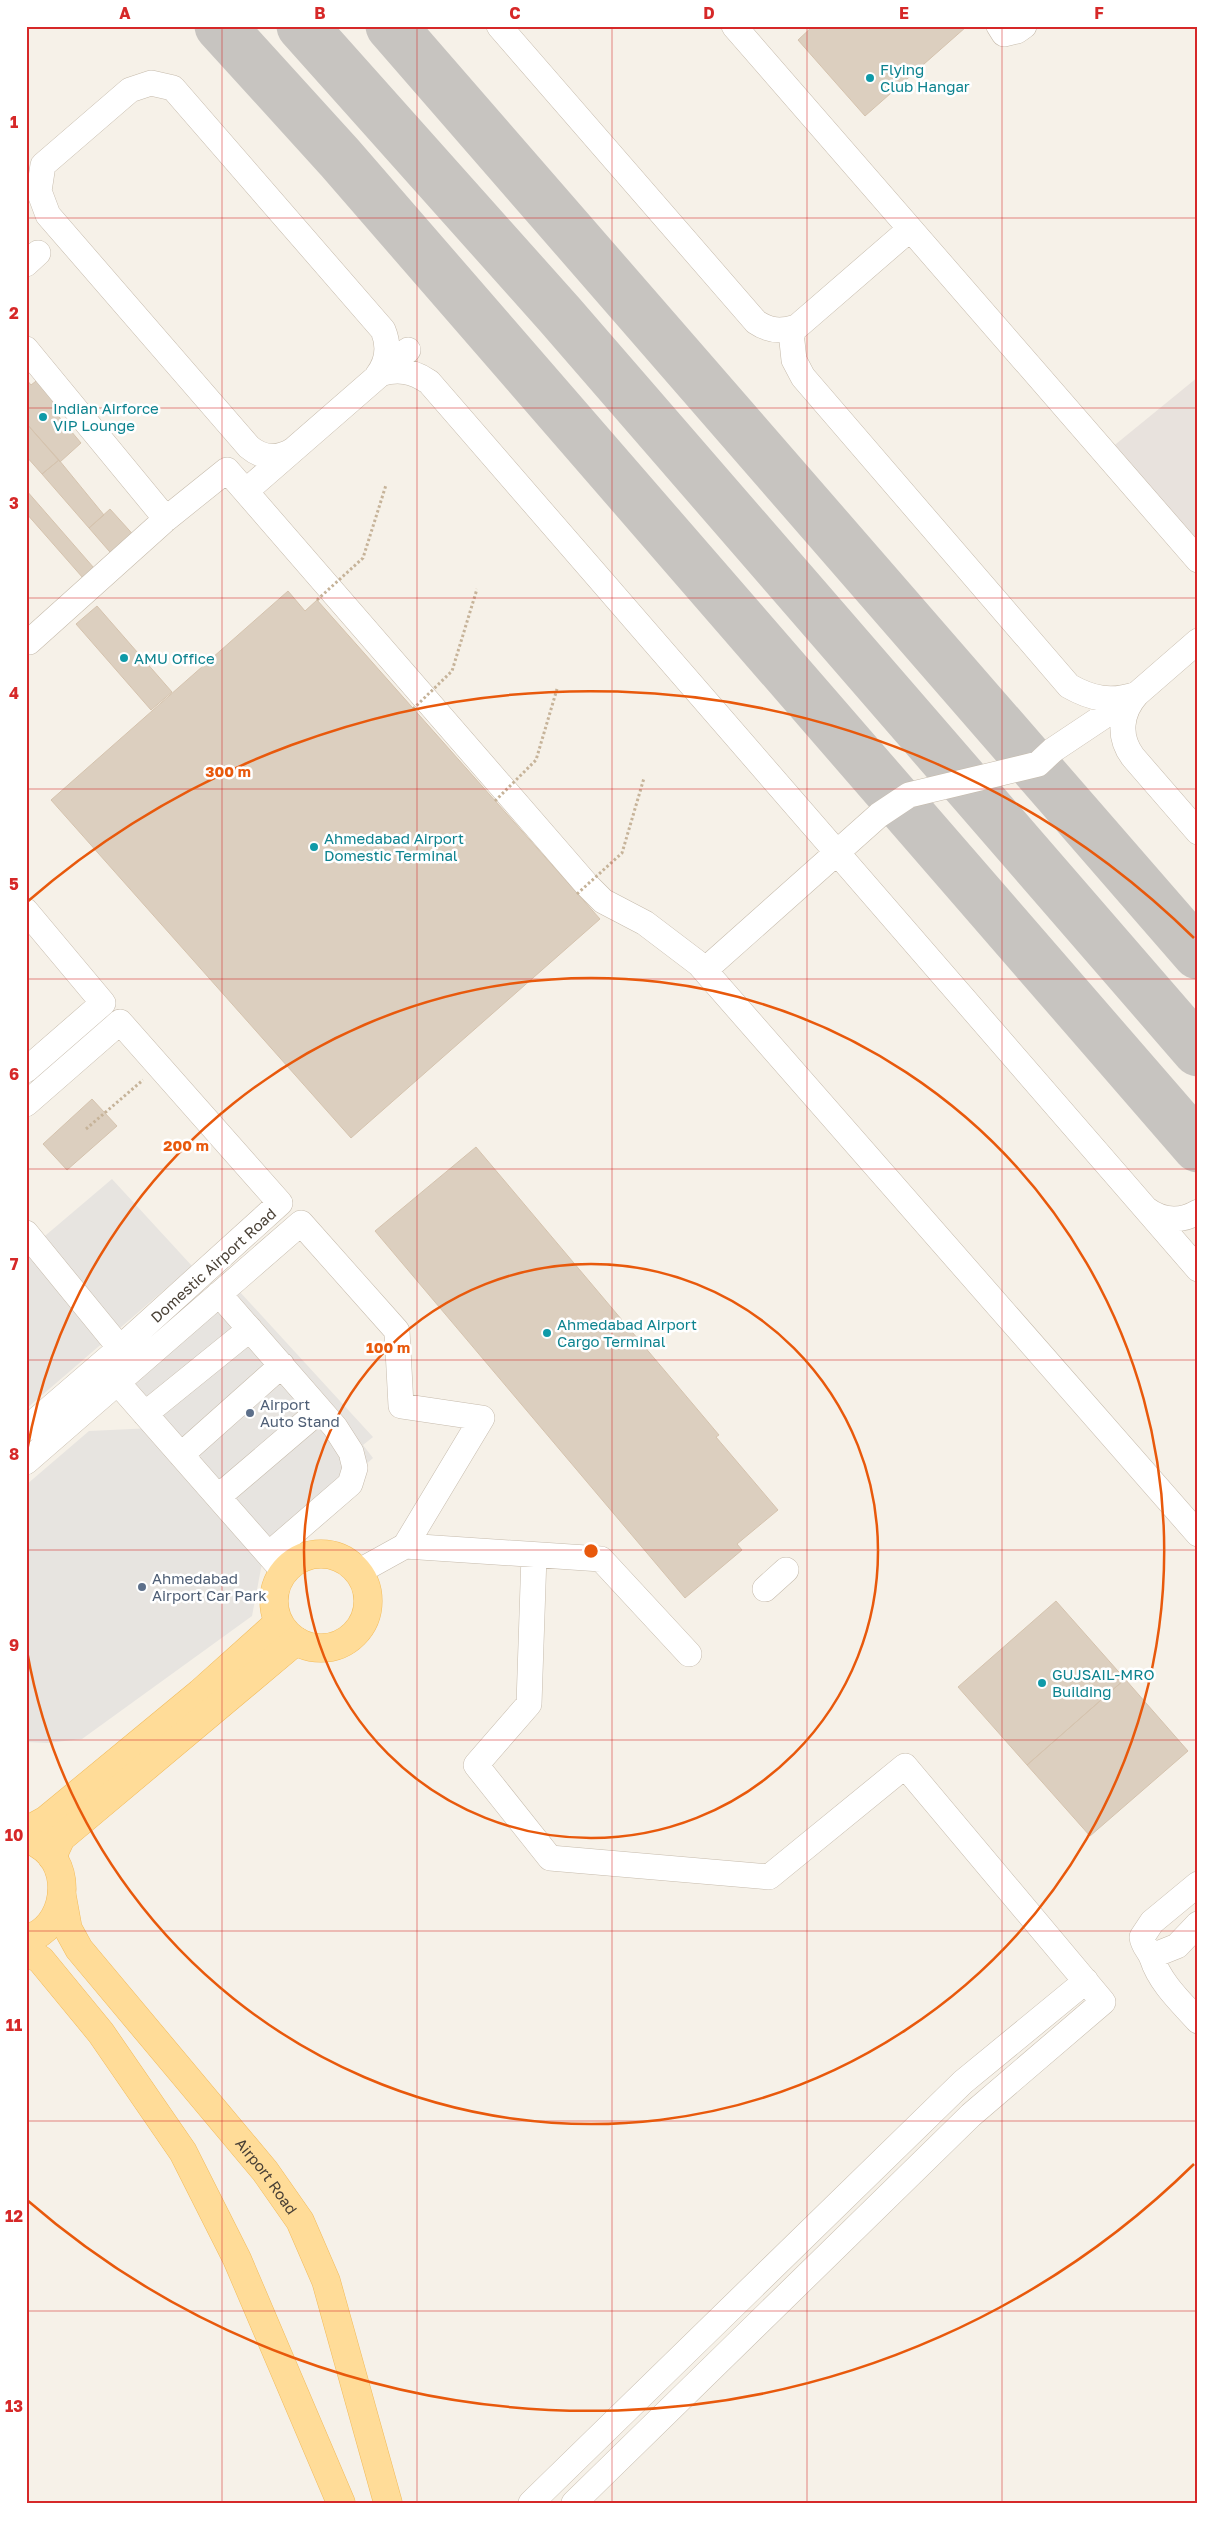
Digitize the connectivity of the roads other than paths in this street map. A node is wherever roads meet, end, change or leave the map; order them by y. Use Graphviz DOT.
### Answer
graph roads {
  1 [pos="499,26"];
  2 [pos="734,26"];
  3 [pos="999,26"];
  4 [pos="1024,26"];
  5 [pos="910,229"];
  6 [pos="796,327"];
  7 [pos="26,350"];
  8 [pos="408,350"];
  9 [pos="378,375"];
  10 [pos="293,450"];
  11 [pos="246,491"];
  12 [pos="166,519"];
  13 [pos="1198,560"];
  14 [pos="1198,641"];
  15 [pos="27,642"];
  16 [pos="1069,686"];
  17 [pos="1137,694"];
  18 [pos="1099,719"];
  19 [pos="1053,750"];
  20 [pos="1133,757"];
  21 [pos="1198,832"];
  22 [pos="836,853"];
  23 [pos="26,911"];
  24 [pos="705,970"];
  25 [pos="26,1070"];
  26 [pos="26,1104"];
  27 [pos="1141,1204"];
  28 [pos="1198,1213"];
  29 [pos="26,1233"];
  30 [pos="1195,1266"];
  31 [pos="219,1294"];
  32 [pos="250,1329"];
  33 [pos="120,1348"];
  34 [pos="282,1365"];
  35 [pos="117,1382"];
  36 [pos="320,1410"];
  37 [pos="145,1414"];
  38 [pos="26,1429"];
  39 [pos="181,1455"];
  40 [pos="26,1462"];
  41 [pos="218,1497"];
  42 [pos="1198,1534"];
  43 [pos="405,1546"];
  44 [pos="534,1555"];
  45 [pos="276,1563"];
  46 [pos="786,1570"];
  47 [pos="358,1572"];
  48 [pos="765,1589"];
  49 [pos="287,1632"];
  50 [pos="689,1654"];
  51 [pos="26,1831"];
  52 [pos="26,1839"];
  53 [pos="52,1857"];
  54 [pos="1198,1884"];
  55 [pos="62,1896"];
  56 [pos="1198,1924"];
  57 [pos="26,1939"];
  58 [pos="26,1950"];
  59 [pos="1152,1956"];
  60 [pos="1086,1981"];
  61 [pos="1198,2021"];
  62 [pos="341,2503"];
  63 [pos="388,2503"];
  64 [pos="531,2503"];
  65 [pos="574,2503"];
  1 -- 6 [label="street"];
  2 -- 5 [label="street"];
  3 -- 4 [label="street"];
  5 -- 6 [label="street"];
  5 -- 13 [label="street"];
  6 -- 16 [label="street"];
  7 -- 12 [label="street"];
  8 -- 9 [label="street"];
  9 -- 10 [label="street"];
  9 -- 10 [label="street"];
  9 -- 22 [label="street"];
  10 -- 11 [label="street"];
  11 -- 12 [label="street"];
  11 -- 24 [label="street"];
  12 -- 15 [label="street"];
  14 -- 17 [label="street"];
  16 -- 17 [label="street"];
  16 -- 18 [label="street"];
  16 -- 19 [label="street"];
  17 -- 18 [label="street"];
  17 -- 20 [label="street"];
  18 -- 19 [label="street"];
  18 -- 20 [label="street"];
  19 -- 20 [label="street"];
  19 -- 22 [label="street"];
  20 -- 21 [label="street"];
  22 -- 24 [label="street"];
  22 -- 27 [label="street"];
  23 -- 25 [label="street"];
  24 -- 42 [label="street"];
  26 -- 33 [label="street, Domestic Airport Road"];
  27 -- 28 [label="street"];
  27 -- 30 [label="street"];
  28 -- 30 [label="street"];
  29 -- 33 [label="street"];
  31 -- 32 [label="street"];
  31 -- 35 [label="street"];
  31 -- 43 [label="street"];
  32 -- 34 [label="street"];
  32 -- 37 [label="street"];
  33 -- 38 [label="street, Domestic Airport Road"];
  34 -- 36 [label="street"];
  34 -- 39 [label="street"];
  35 -- 37 [label="street"];
  35 -- 40 [label="street"];
  36 -- 41 [label="street"];
  36 -- 45 [label="street"];
  37 -- 39 [label="street"];
  39 -- 41 [label="street"];
  41 -- 45 [label="street"];
  43 -- 44 [label="street"];
  43 -- 47 [label="street"];
  44 -- 50 [label="street"];
  44 -- 60 [label="street"];
  45 -- 47 [label="main road"];
  45 -- 49 [label="main road"];
  46 -- 48 [label="street"];
  47 -- 49 [label="main road"];
  49 -- 51 [label="main road"];
  49 -- 53 [label="main road"];
  52 -- 53 [label="main road"];
  53 -- 55 [label="main road, Airport Road"];
  54 -- 59 [label="street"];
  55 -- 57 [label="main road"];
  55 -- 63 [label="main road, Airport Road"];
  56 -- 59 [label="street"];
  58 -- 62 [label="main road"];
  59 -- 61 [label="street"];
  60 -- 64 [label="street"];
  60 -- 65 [label="street"];
}
